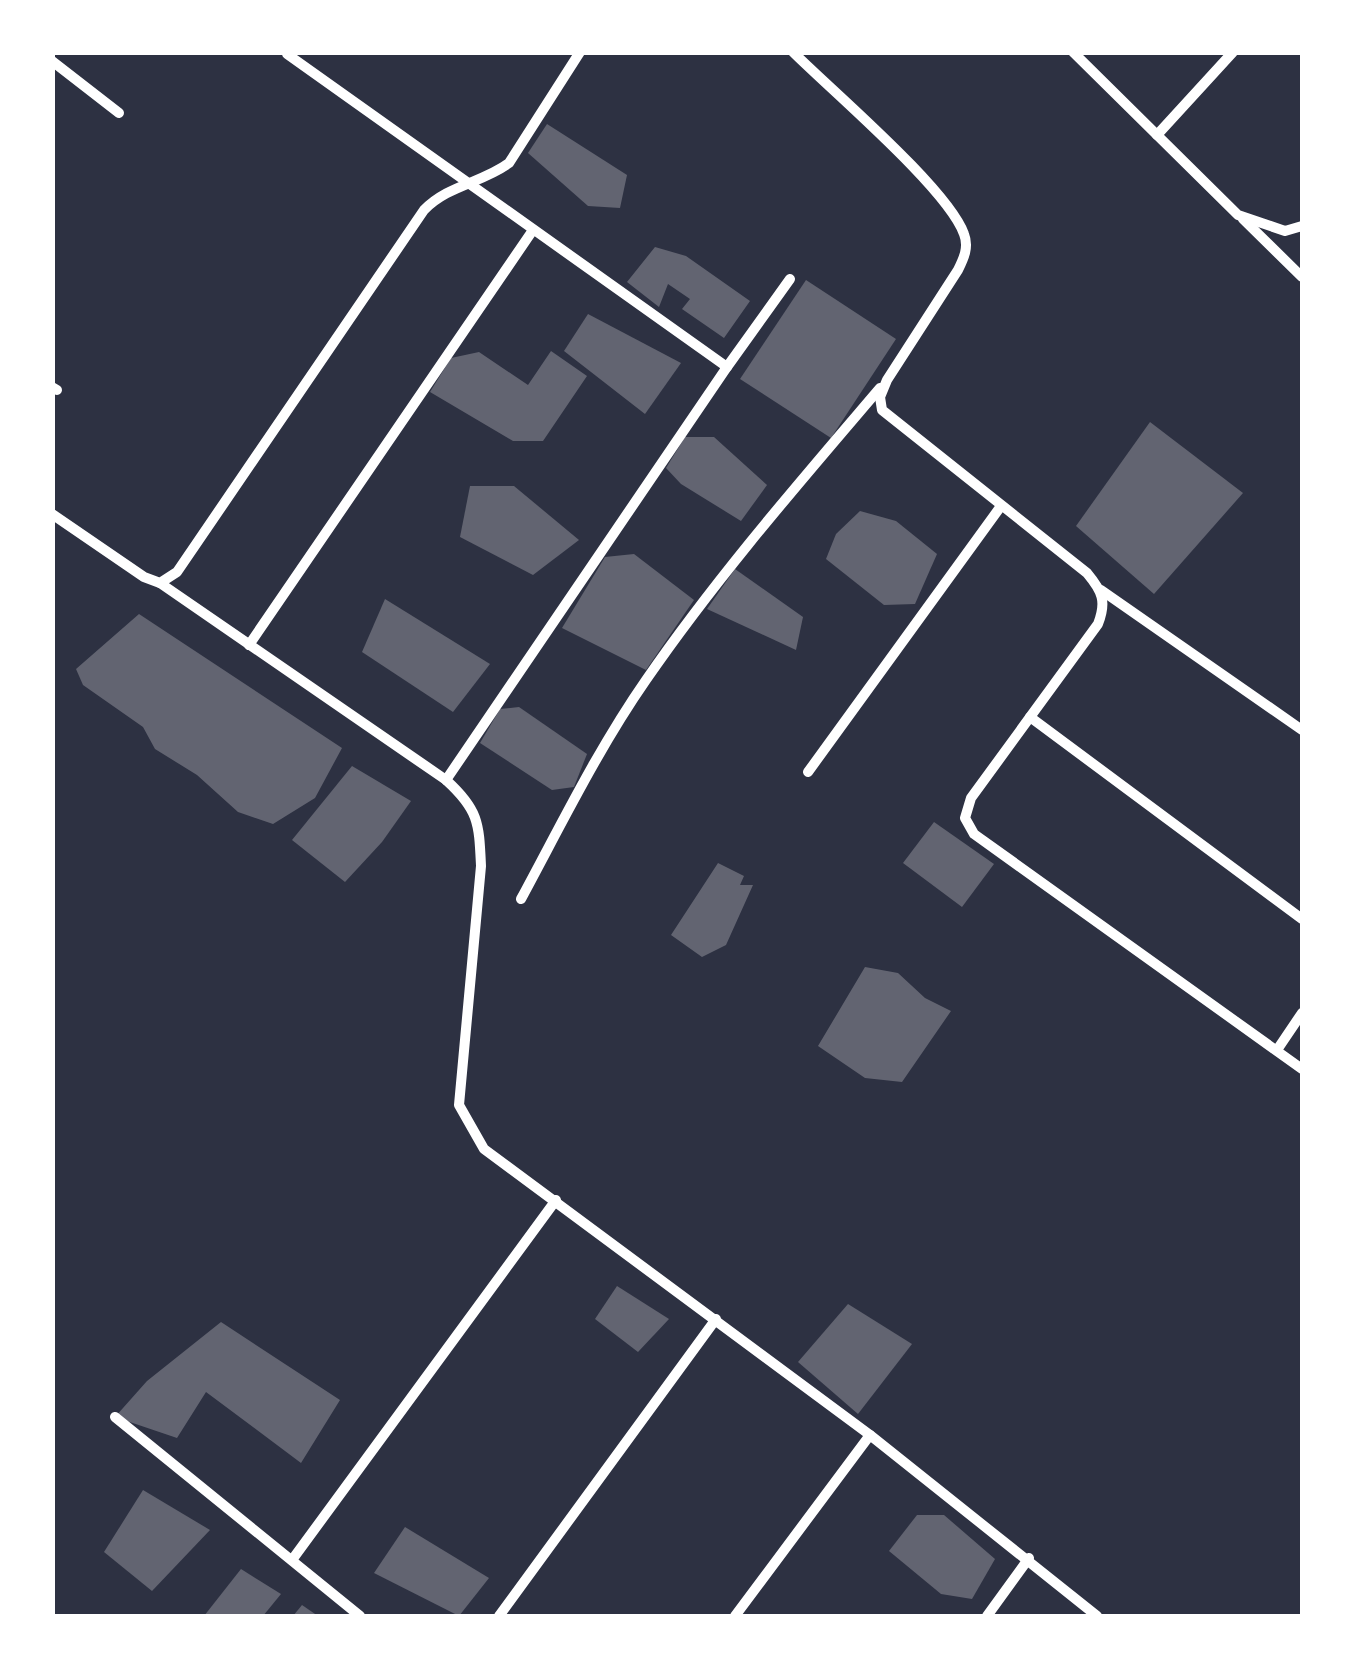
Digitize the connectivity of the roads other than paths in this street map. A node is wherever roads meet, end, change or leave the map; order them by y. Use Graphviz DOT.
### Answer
graph roads {
  1 [pos="580,52"];
  2 [pos="793,52"];
  3 [pos="1074,52"];
  4 [pos="1233,52"];
  5 [pos="287,54"];
  6 [pos="52,61"];
  7 [pos="119,113"];
  8 [pos="1157,135"];
  9 [pos="470,182"];
  10 [pos="1238,215"];
  11 [pos="1302,226"];
  12 [pos="533,230"];
  13 [pos="1302,277"];
  14 [pos="790,278"];
  15 [pos="726,367"];
  16 [pos="888,380"];
  17 [pos="1002,506"];
  18 [pos="52,514"];
  19 [pos="160,583"];
  20 [pos="1101,590"];
  21 [pos="249,645"];
  22 [pos="1030,717"];
  23 [pos="1302,730"];
  24 [pos="808,772"];
  25 [pos="446,780"];
  26 [pos="521,899"];
  27 [pos="1302,919"];
  28 [pos="1302,1013"];
  29 [pos="1277,1050"];
  30 [pos="1302,1069"];
  31 [pos="556,1200"];
  32 [pos="716,1318"];
  33 [pos="115,1418"];
  34 [pos="870,1434"];
  35 [pos="1029,1558"];
  36 [pos="292,1560"];
  37 [pos="360,1616"];
  38 [pos="499,1616"];
  39 [pos="735,1616"];
  40 [pos="987,1616"];
  41 [pos="1098,1616"];
  1 -- 9 [label="street"];
  2 -- 16 [label="street"];
  3 -- 8 [label="street"];
  4 -- 8 [label="street"];
  5 -- 9 [label="street"];
  6 -- 7 [label="street"];
  8 -- 10 [label="street"];
  9 -- 12 [label="street"];
  9 -- 19 [label="street"];
  10 -- 11 [label="street"];
  10 -- 13 [label="street"];
  12 -- 15 [label="street"];
  12 -- 21 [label="street"];
  14 -- 15 [label="street"];
  15 -- 25 [label="street"];
  16 -- 17 [label="street"];
  16 -- 26 [label="street"];
  17 -- 20 [label="street"];
  17 -- 24 [label="street"];
  18 -- 19 [label="street"];
  19 -- 21 [label="street"];
  20 -- 22 [label="street"];
  20 -- 23 [label="street"];
  21 -- 25 [label="street"];
  22 -- 27 [label="street"];
  22 -- 29 [label="street"];
  25 -- 31 [label="street"];
  28 -- 29 [label="street"];
  29 -- 30 [label="street"];
  31 -- 32 [label="street"];
  31 -- 36 [label="street"];
  32 -- 34 [label="street"];
  32 -- 38 [label="street"];
  33 -- 36 [label="street"];
  34 -- 35 [label="street"];
  34 -- 39 [label="street"];
  35 -- 40 [label="street"];
  35 -- 41 [label="street"];
  36 -- 37 [label="street"];
}
